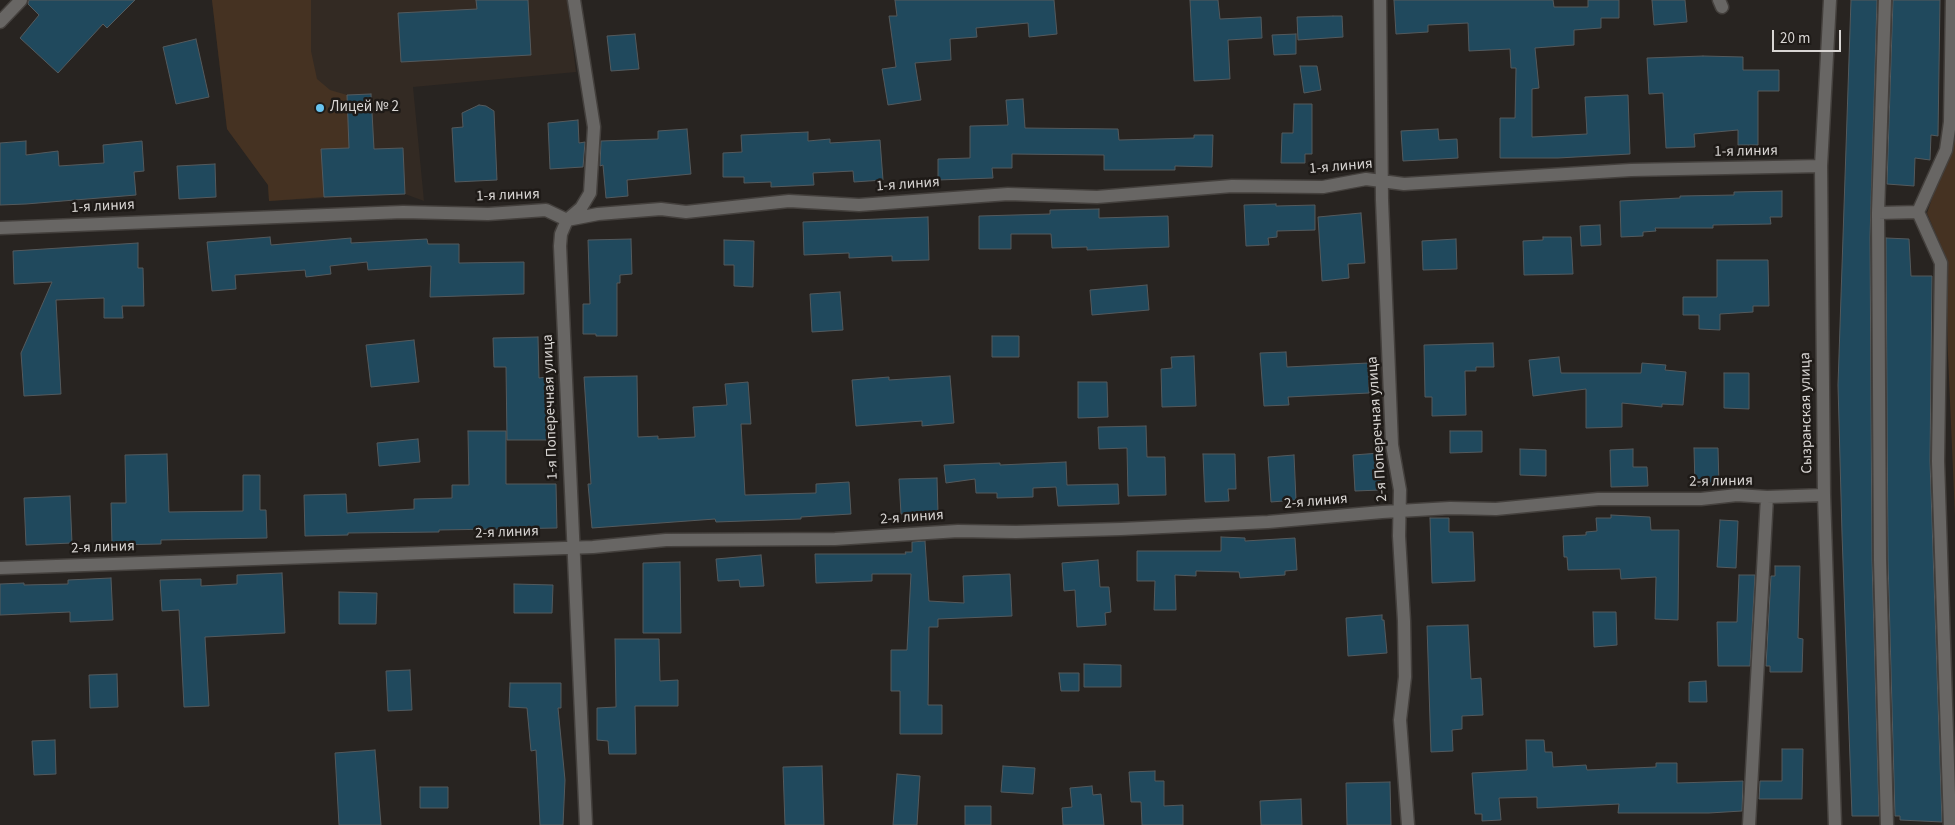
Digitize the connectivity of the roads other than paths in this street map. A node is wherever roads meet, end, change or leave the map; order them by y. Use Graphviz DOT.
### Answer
graph roads {
  1 [pos="21,0"];
  2 [pos="574,0"];
  3 [pos="1380,0"];
  4 [pos="1830,0"];
  5 [pos="1885,0"];
  6 [pos="1952,0"];
  7 [pos="0,22"];
  8 [pos="1820,166"];
  9 [pos="1382,180"];
  10 [pos="1918,212"];
  11 [pos="1878,213"];
  12 [pos="567,220"];
  13 [pos="0,228"];
  14 [pos="1824,495"];
  15 [pos="1767,498"];
  16 [pos="1400,512"];
  17 [pos="574,546"];
  18 [pos="0,568"];
  19 [pos="586,825"];
  20 [pos="1408,825"];
  21 [pos="1749,825"];
  22 [pos="1835,825"];
  23 [pos="1887,825"];
  24 [pos="1950,825"];
  1 -- 7 [label="street"];
  2 -- 12 [label="street, 1-я Поперечная улица"];
  3 -- 9 [label="street, 2-я Поперечная улица"];
  4 -- 8 [label="street, Сызранская улица"];
  5 -- 11 [label="street"];
  6 -- 10 [label="street"];
  8 -- 9 [label="street, 1-я линия"];
  8 -- 14 [label="street, Сызранская улица"];
  9 -- 12 [label="street, 1-я линия"];
  9 -- 16 [label="street, 2-я Поперечная улица"];
  10 -- 11 [label="street"];
  10 -- 24 [label="street"];
  11 -- 23 [label="street"];
  12 -- 13 [label="street, 1-я линия"];
  12 -- 17 [label="street, 1-я Поперечная улица"];
  14 -- 15 [label="street, 2-я линия"];
  14 -- 22 [label="street, Сызранская улица"];
  15 -- 16 [label="street, 2-я линия"];
  15 -- 21 [label="street"];
  16 -- 17 [label="street, 2-я линия"];
  16 -- 20 [label="street, 2-я Поперечная улица"];
  17 -- 18 [label="street, 2-я линия"];
  17 -- 19 [label="street, 1-я Поперечная улица"];
}
